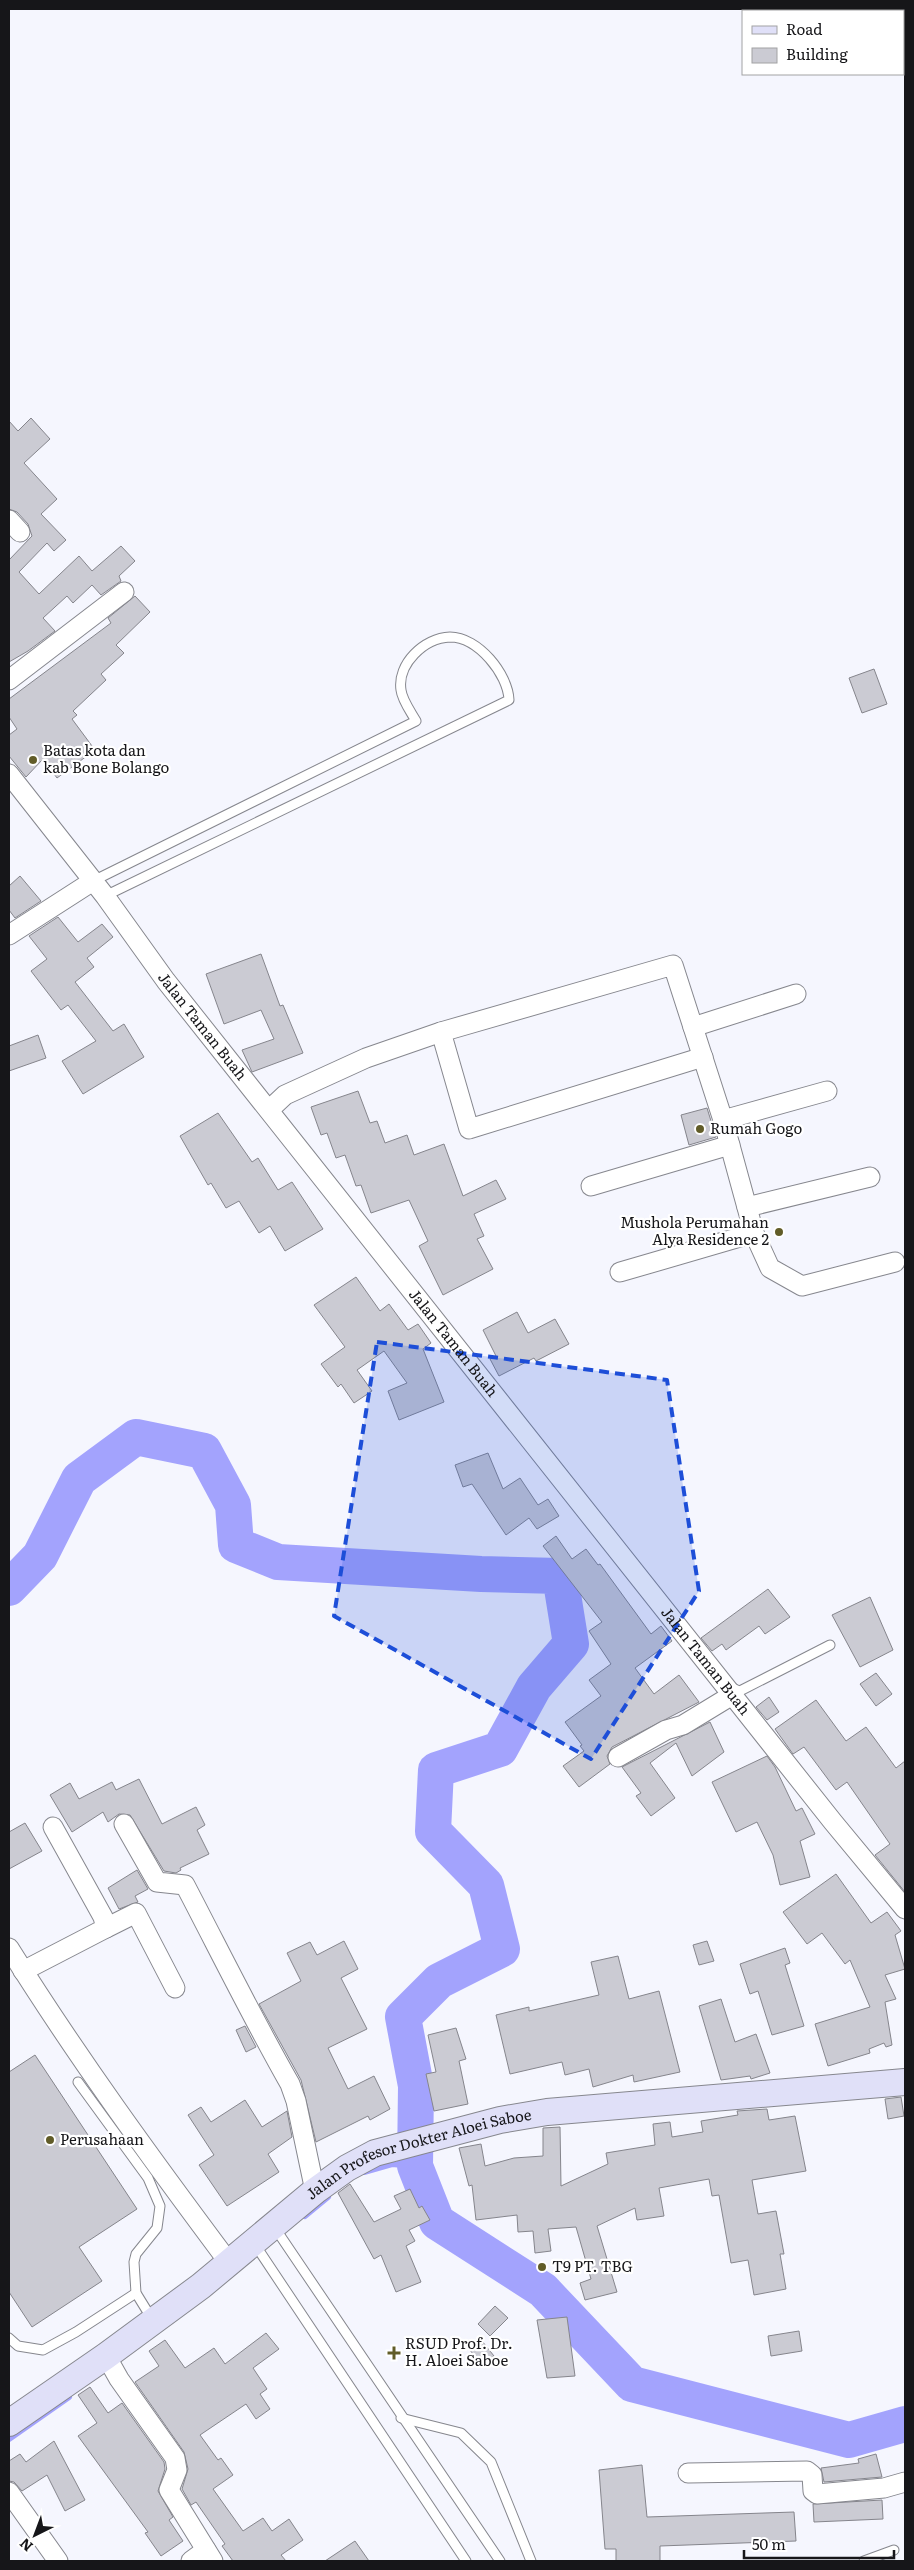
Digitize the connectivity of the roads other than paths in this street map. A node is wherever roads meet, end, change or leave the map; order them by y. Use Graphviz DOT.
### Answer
graph roads {
  1 [pos="124,592"];
  2 [pos="9,680"];
  3 [pos="9,774"];
  4 [pos="93,881"];
  5 [pos="105,896"];
  6 [pos="9,936"];
  7 [pos="796,994"];
  8 [pos="693,1027"];
  9 [pos="441,1032"];
  10 [pos="703,1057"];
  11 [pos="827,1091"];
  12 [pos="269,1110"];
  13 [pos="723,1120"];
  14 [pos="730,1145"];
  15 [pos="870,1177"];
  16 [pos="591,1186"];
  17 [pos="747,1207"];
  18 [pos="754,1233"];
  19 [pos="895,1262"];
  20 [pos="620,1272"];
  21 [pos="830,1645"];
  22 [pos="734,1694"];
  23 [pos="618,1758"];
  24 [pos="124,1824"];
  25 [pos="53,1827"];
  26 [pos="905,1909"];
  27 [pos="106,1928"];
  28 [pos="9,1948"];
  29 [pos="23,1971"];
  30 [pos="175,1988"];
  31 [pos="78,2082"];
  32 [pos="905,2082"];
  33 [pos="316,2191"];
  34 [pos="274,2226"];
  35 [pos="254,2243"];
  36 [pos="230,2264"];
  37 [pos="136,2293"];
  38 [pos="154,2321"];
  39 [pos="9,2338"];
  40 [pos="106,2356"];
  41 [pos="402,2418"];
  42 [pos="9,2423"];
  43 [pos="688,2473"];
  44 [pos="905,2482"];
  45 [pos="9,2492"];
  46 [pos="894,2550"];
  47 [pos="203,2558"];
  48 [pos="58,2561"];
  49 [pos="466,2561"];
  50 [pos="500,2561"];
  51 [pos="531,2561"];
  52 [pos="864,2561"];
  1 -- 2 [label="street"];
  3 -- 4 [label="street, Jalan Taman Buah"];
  4 -- 5 [label="street, Jalan Taman Buah"];
  4 -- 5 [label="lane"];
  4 -- 6 [label="street"];
  5 -- 12 [label="street, Jalan Taman Buah"];
  7 -- 8 [label="street"];
  8 -- 9 [label="street"];
  8 -- 10 [label="street"];
  9 -- 10 [label="street"];
  9 -- 12 [label="street"];
  10 -- 13 [label="street"];
  11 -- 13 [label="street"];
  12 -- 22 [label="street, Jalan Taman Buah"];
  13 -- 14 [label="street"];
  14 -- 16 [label="street"];
  14 -- 17 [label="street"];
  15 -- 17 [label="street"];
  17 -- 18 [label="street"];
  18 -- 19 [label="street"];
  18 -- 20 [label="street"];
  21 -- 22 [label="lane"];
  22 -- 23 [label="street"];
  22 -- 26 [label="street, Jalan Taman Buah"];
  24 -- 33 [label="street"];
  25 -- 27 [label="street"];
  27 -- 29 [label="street"];
  27 -- 30 [label="street"];
  28 -- 29 [label="street"];
  29 -- 36 [label="street"];
  31 -- 37 [label="lane"];
  32 -- 33 [label="street, Jalan Profesor Dokter Aloei Saboe"];
  33 -- 34 [label="street, Jalan Profesor Dokter Aloei Saboe"];
  34 -- 35 [label="street, Jalan Profesor Dokter Aloei Saboe"];
  34 -- 41 [label="lane"];
  35 -- 36 [label="street, Jalan Profesor Dokter Aloei Saboe"];
  35 -- 49 [label="lane"];
  36 -- 38 [label="street, Jalan Profesor Dokter Aloei Saboe"];
  37 -- 38 [label="lane"];
  37 -- 39 [label="lane"];
  38 -- 40 [label="street, Jalan Profesor Dokter Aloei Saboe"];
  40 -- 42 [label="street, Jalan Profesor Dokter Aloei Saboe"];
  40 -- 47 [label="street"];
  41 -- 50 [label="lane"];
  41 -- 51 [label="lane"];
  43 -- 44 [label="street"];
  45 -- 48 [label="street"];
  46 -- 52 [label="lane"];
}
